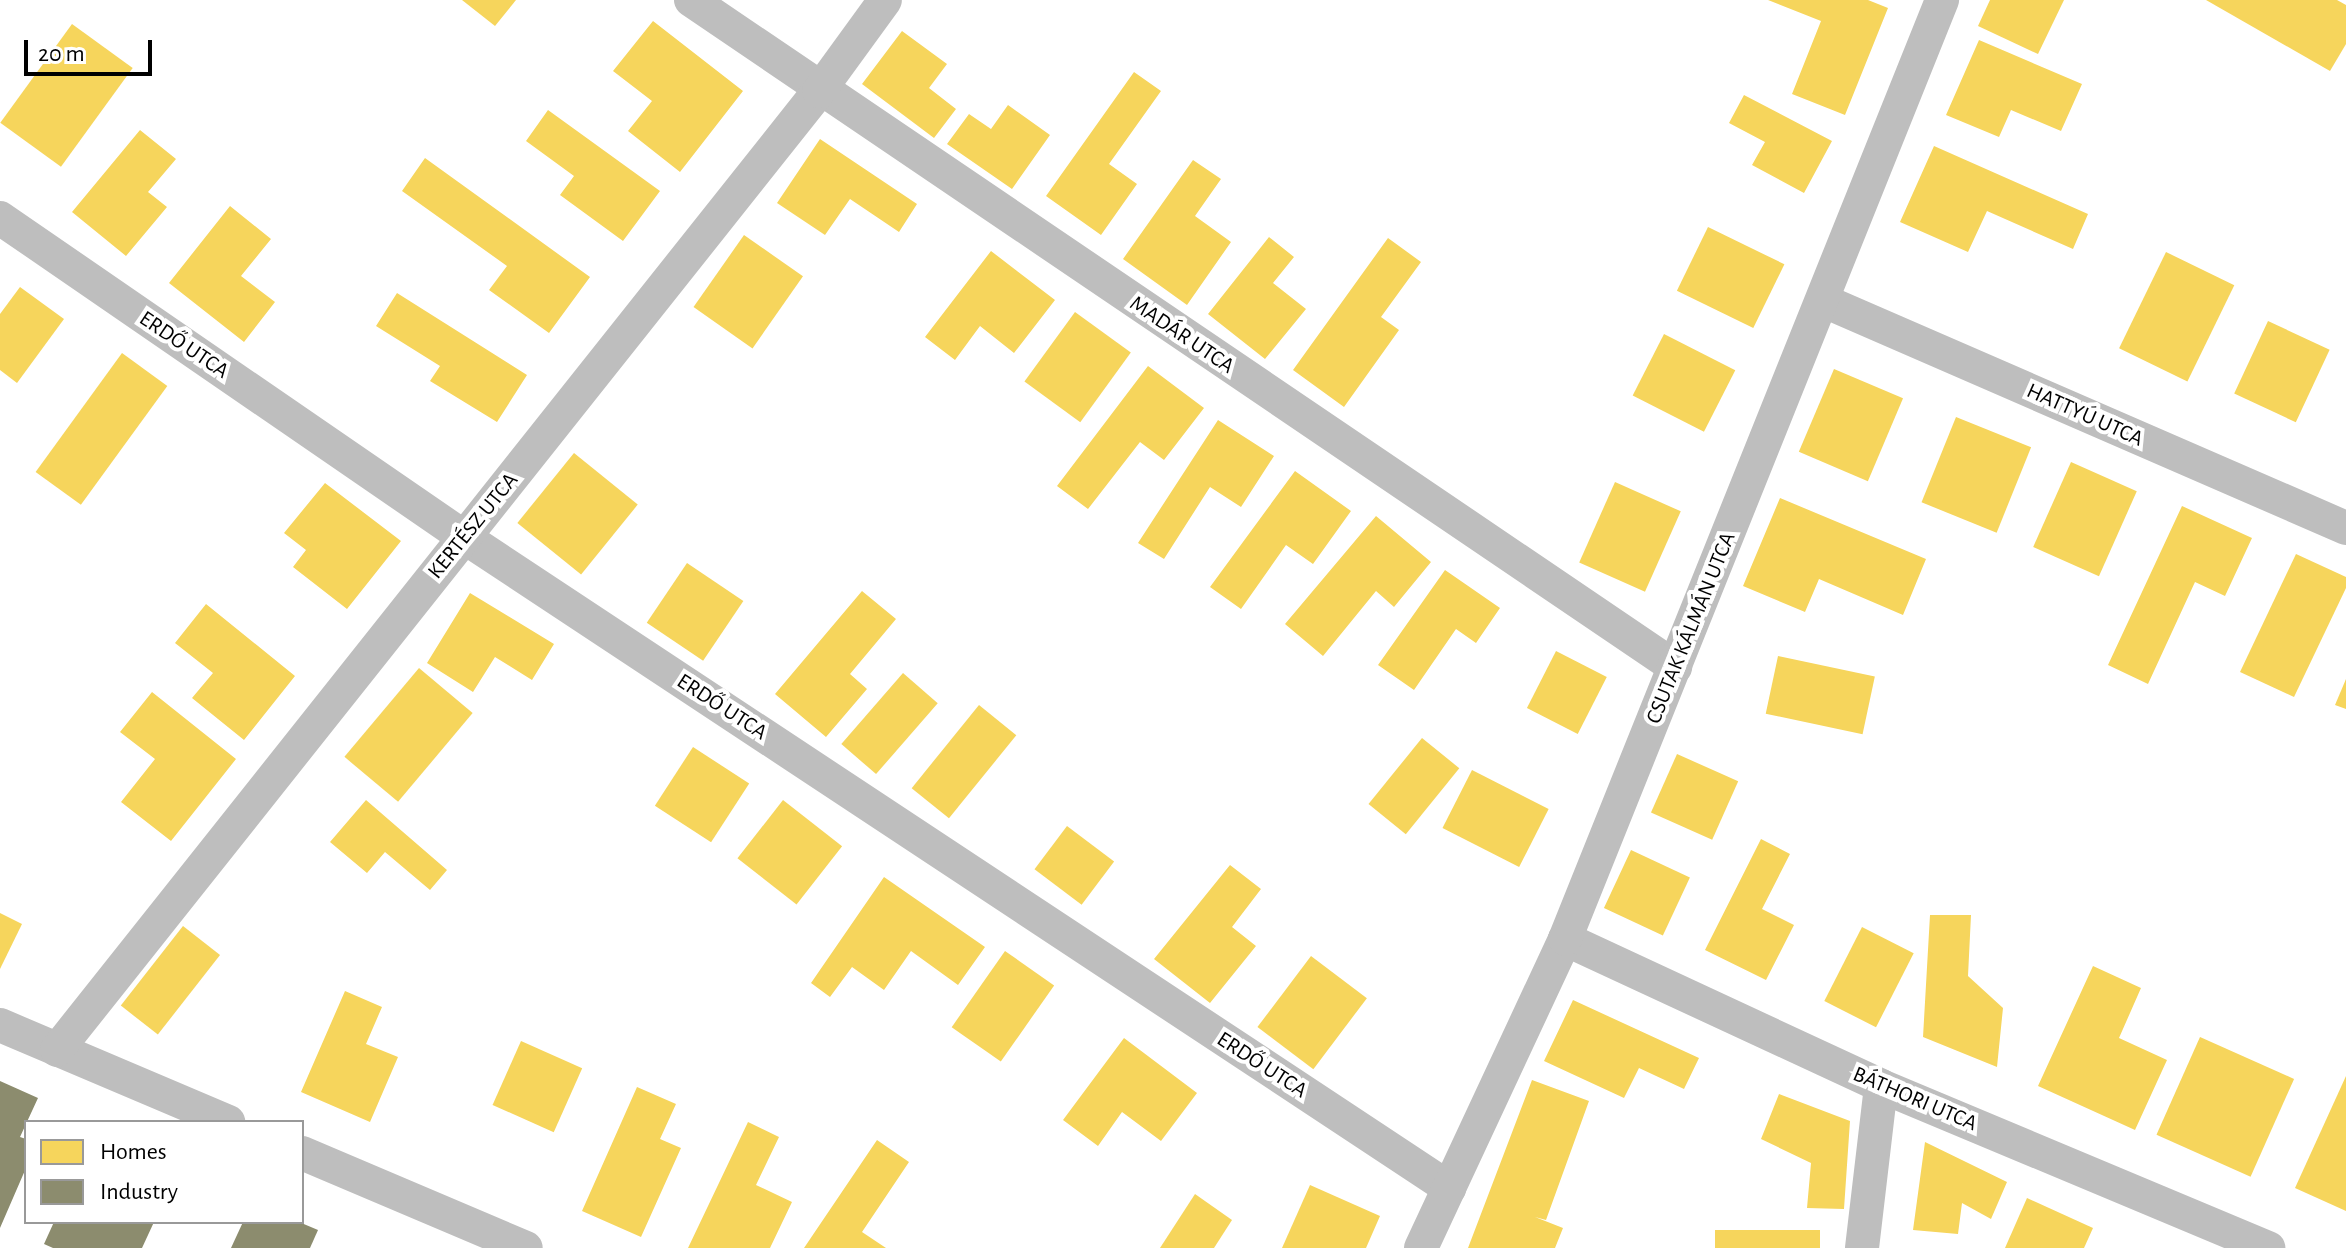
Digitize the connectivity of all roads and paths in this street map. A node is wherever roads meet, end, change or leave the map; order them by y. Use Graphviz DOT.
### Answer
graph roads {
  1 [pos="691,0"];
  2 [pos="885,0"];
  3 [pos="1942,0"];
  4 [pos="819,91"];
  5 [pos="0,218"];
  6 [pos="1824,301"];
  7 [pos="2346,528"];
  8 [pos="464,537"];
  9 [pos="1675,667"];
  10 [pos="1565,939"];
  11 [pos="0,1025"];
  12 [pos="57,1050"];
  13 [pos="1881,1086"];
  14 [pos="223,1120"];
  15 [pos="304,1154"];
  16 [pos="1449,1188"];
  17 [pos="526,1248"];
  18 [pos="1421,1248"];
  19 [pos="1862,1248"];
  20 [pos="2269,1248"];
  1 -- 4 [label="street, MADÁR UTCA"];
  2 -- 4 [label="street, KERTÉSZ UTCA"];
  3 -- 6 [label="street, CSUTAK KÁLMÁN UTCA"];
  4 -- 8 [label="street, KERTÉSZ UTCA"];
  4 -- 9 [label="street, MADÁR UTCA"];
  5 -- 8 [label="street, ERDŐ UTCA"];
  6 -- 7 [label="street, HATTYÚ UTCA"];
  6 -- 9 [label="street, CSUTAK KÁLMÁN UTCA"];
  8 -- 12 [label="street, KERTÉSZ UTCA"];
  8 -- 16 [label="street, ERDŐ UTCA"];
  9 -- 10 [label="street, CSUTAK KÁLMÁN UTCA"];
  10 -- 13 [label="street, BÁTHORI UTCA"];
  10 -- 16 [label="street, CSUTAK KÁLMÁN UTCA"];
  11 -- 12 [label="street"];
  12 -- 14 [label="street"];
  13 -- 19 [label="street"];
  13 -- 20 [label="street, BÁTHORI UTCA"];
  15 -- 17 [label="street"];
  16 -- 18 [label="street, CSUTAK KÁLMÁN UTCA"];
}
